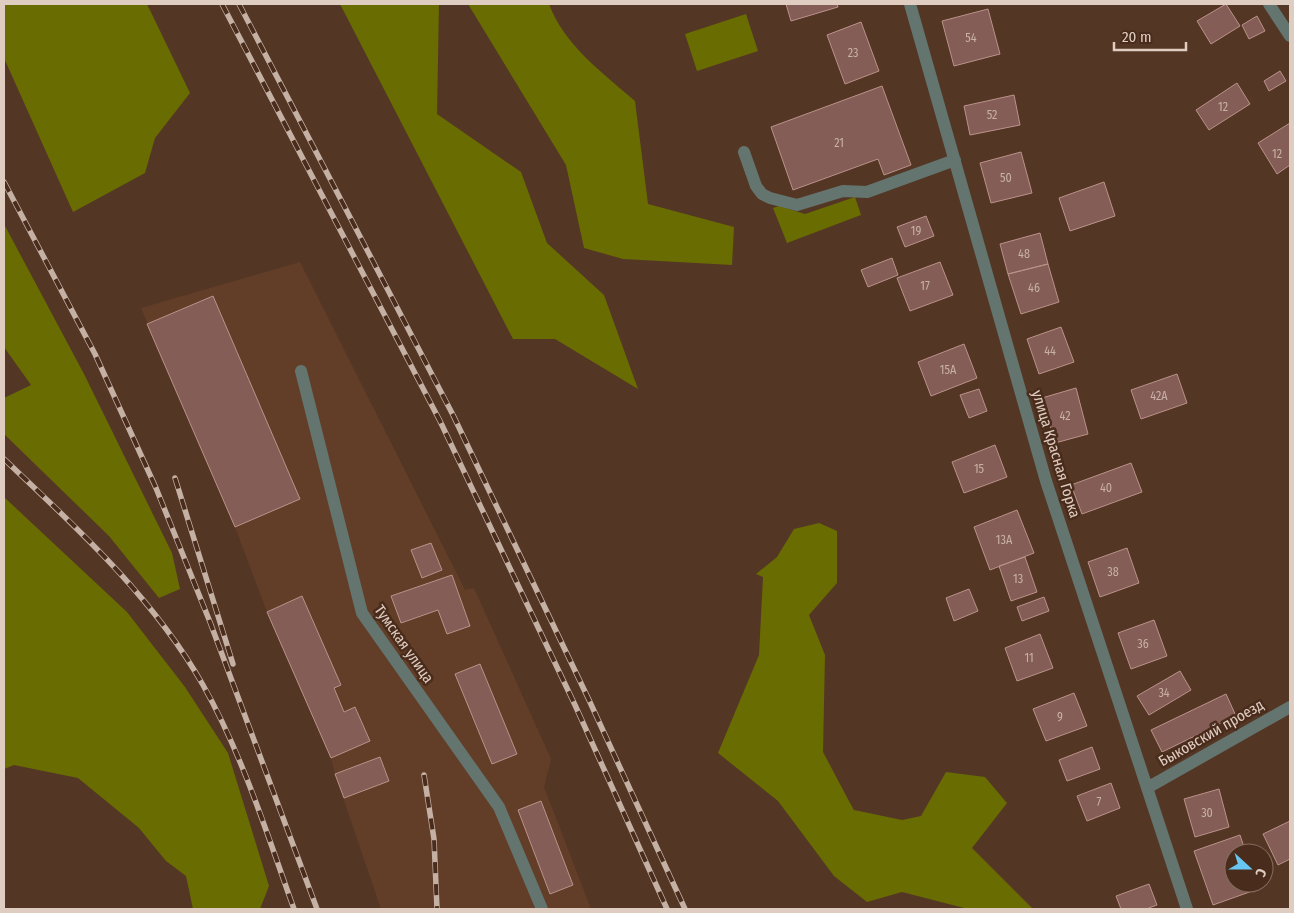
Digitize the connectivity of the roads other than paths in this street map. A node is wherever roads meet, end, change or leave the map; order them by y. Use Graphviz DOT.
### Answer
graph roads {
  1 [pos="910,4"];
  2 [pos="1269,4"];
  3 [pos="1290,36"];
  4 [pos="744,152"];
  5 [pos="955,160"];
  6 [pos="301,371"];
  7 [pos="1290,706"];
  8 [pos="1147,788"];
  9 [pos="542,909"];
  10 [pos="1187,909"];
  1 -- 5 [label="street, улица Красная Горка"];
  2 -- 3 [label="street"];
  4 -- 5 [label="street"];
  5 -- 8 [label="street, улица Красная Горка"];
  6 -- 9 [label="street, Тумская улица"];
  7 -- 8 [label="street, Быковский проезд"];
  8 -- 10 [label="street, улица Красная Горка"];
}
